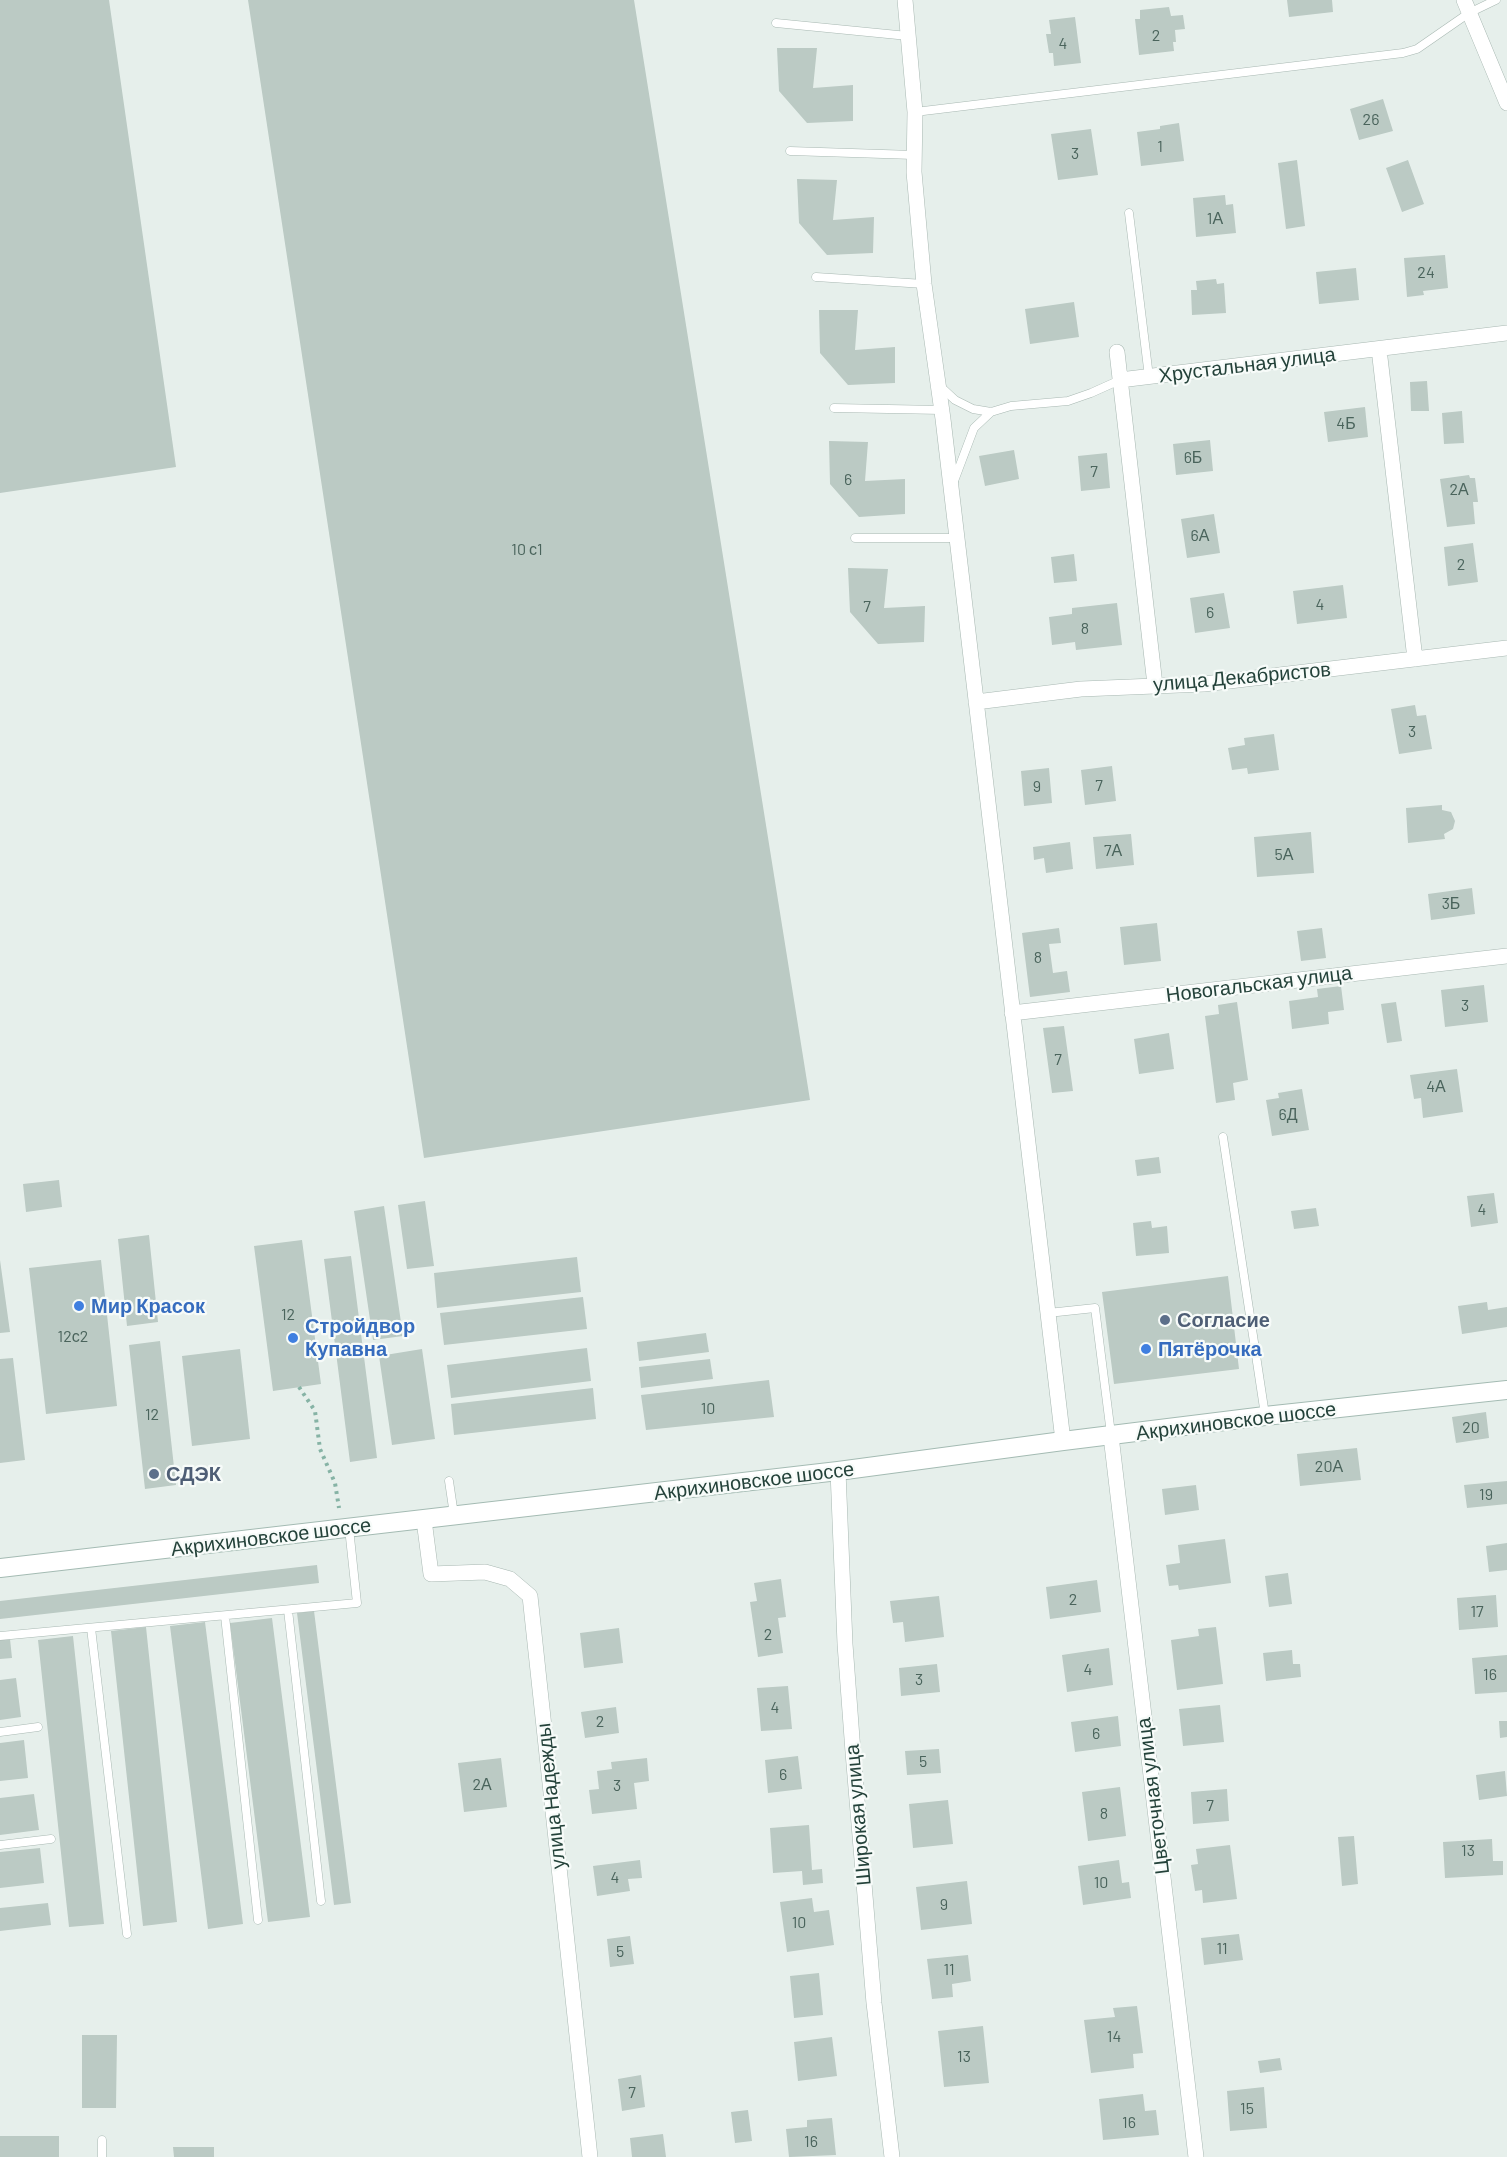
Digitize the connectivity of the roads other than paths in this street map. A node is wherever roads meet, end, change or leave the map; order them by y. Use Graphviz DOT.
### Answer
graph roads {
  1 [pos="905,0"];
  2 [pos="1496,0"];
  3 [pos="1466,6"];
  4 [pos="776,22"];
  5 [pos="908,36"];
  6 [pos="1507,104"];
  7 [pos="915,112"];
  8 [pos="790,151"];
  9 [pos="914,155"];
  10 [pos="1129,213"];
  11 [pos="816,277"];
  12 [pos="924,284"];
  13 [pos="1507,333"];
  14 [pos="1378,349"];
  15 [pos="1117,352"];
  16 [pos="1149,377"];
  17 [pos="1120,380"];
  18 [pos="938,384"];
  19 [pos="834,408"];
  20 [pos="942,410"];
  21 [pos="991,412"];
  22 [pos="951,489"];
  23 [pos="855,538"];
  24 [pos="957,538"];
  25 [pos="1507,648"];
  26 [pos="1415,659"];
  27 [pos="1155,686"];
  28 [pos="976,702"];
  29 [pos="1507,956"];
  30 [pos="1012,1013"];
  31 [pos="1223,1137"];
  32 [pos="1048,1312"];
  33 [pos="1507,1390"];
  34 [pos="1265,1416"];
  35 [pos="1111,1436"];
  36 [pos="1063,1441"];
  37 [pos="838,1471"];
  38 [pos="449,1481"];
  39 [pos="454,1516"];
  40 [pos="424,1520"];
  41 [pos="349,1528"];
  42 [pos="0,1568"];
  43 [pos="288,1610"];
  44 [pos="225,1616"];
  45 [pos="91,1628"];
  46 [pos="0,1636"];
  47 [pos="38,1727"];
  48 [pos="0,1732"];
  49 [pos="51,1839"];
  50 [pos="0,1845"];
  51 [pos="321,1902"];
  52 [pos="258,1920"];
  53 [pos="127,1934"];
  54 [pos="102,2140"];
  55 [pos="102,2157"];
  56 [pos="590,2157"];
  57 [pos="892,2157"];
  58 [pos="1196,2157"];
  1 -- 5 [label="street"];
  2 -- 3 [label="lane"];
  3 -- 6 [label="street"];
  3 -- 7 [label="lane"];
  4 -- 5 [label="lane"];
  5 -- 7 [label="street"];
  7 -- 9 [label="street"];
  8 -- 9 [label="lane"];
  9 -- 12 [label="street"];
  10 -- 16 [label="lane"];
  11 -- 12 [label="lane"];
  12 -- 18 [label="street"];
  13 -- 14 [label="street, Хрустальная улица"];
  14 -- 16 [label="street, Хрустальная улица"];
  14 -- 26 [label="street"];
  15 -- 17 [label="street"];
  16 -- 17 [label="street, Хрустальная улица"];
  17 -- 21 [label="lane, Хрустальная улица"];
  17 -- 27 [label="street"];
  18 -- 20 [label="street"];
  18 -- 21 [label="lane"];
  19 -- 20 [label="lane"];
  20 -- 22 [label="street"];
  21 -- 22 [label="lane"];
  22 -- 24 [label="street"];
  23 -- 24 [label="lane"];
  24 -- 28 [label="street"];
  25 -- 26 [label="street, улица Декабристов"];
  26 -- 27 [label="street, улица Декабристов"];
  27 -- 28 [label="street, улица Декабристов"];
  28 -- 30 [label="street"];
  29 -- 30 [label="street, Новогальская улица"];
  30 -- 32 [label="street"];
  31 -- 34 [label="lane"];
  32 -- 35 [label="lane"];
  32 -- 36 [label="street"];
  33 -- 34 [label="main road, Акрихиновское шоссе"];
  34 -- 35 [label="main road, Акрихиновское шоссе"];
  35 -- 36 [label="main road, Акрихиновское шоссе"];
  35 -- 58 [label="street, Цветочная улица"];
  36 -- 37 [label="main road, Акрихиновское шоссе"];
  37 -- 39 [label="main road, Акрихиновское шоссе"];
  37 -- 57 [label="street, Широкая улица"];
  38 -- 39 [label="lane"];
  39 -- 40 [label="main road, Акрихиновское шоссе"];
  40 -- 41 [label="main road, Акрихиновское шоссе"];
  40 -- 56 [label="street, улица Надежды"];
  41 -- 42 [label="main road, Акрихиновское шоссе"];
  41 -- 43 [label="lane"];
  43 -- 44 [label="lane"];
  43 -- 51 [label="lane"];
  44 -- 45 [label="lane"];
  44 -- 52 [label="lane"];
  45 -- 46 [label="lane"];
  45 -- 53 [label="lane"];
  47 -- 48 [label="lane"];
  49 -- 50 [label="lane"];
  54 -- 55 [label="lane"];
}
